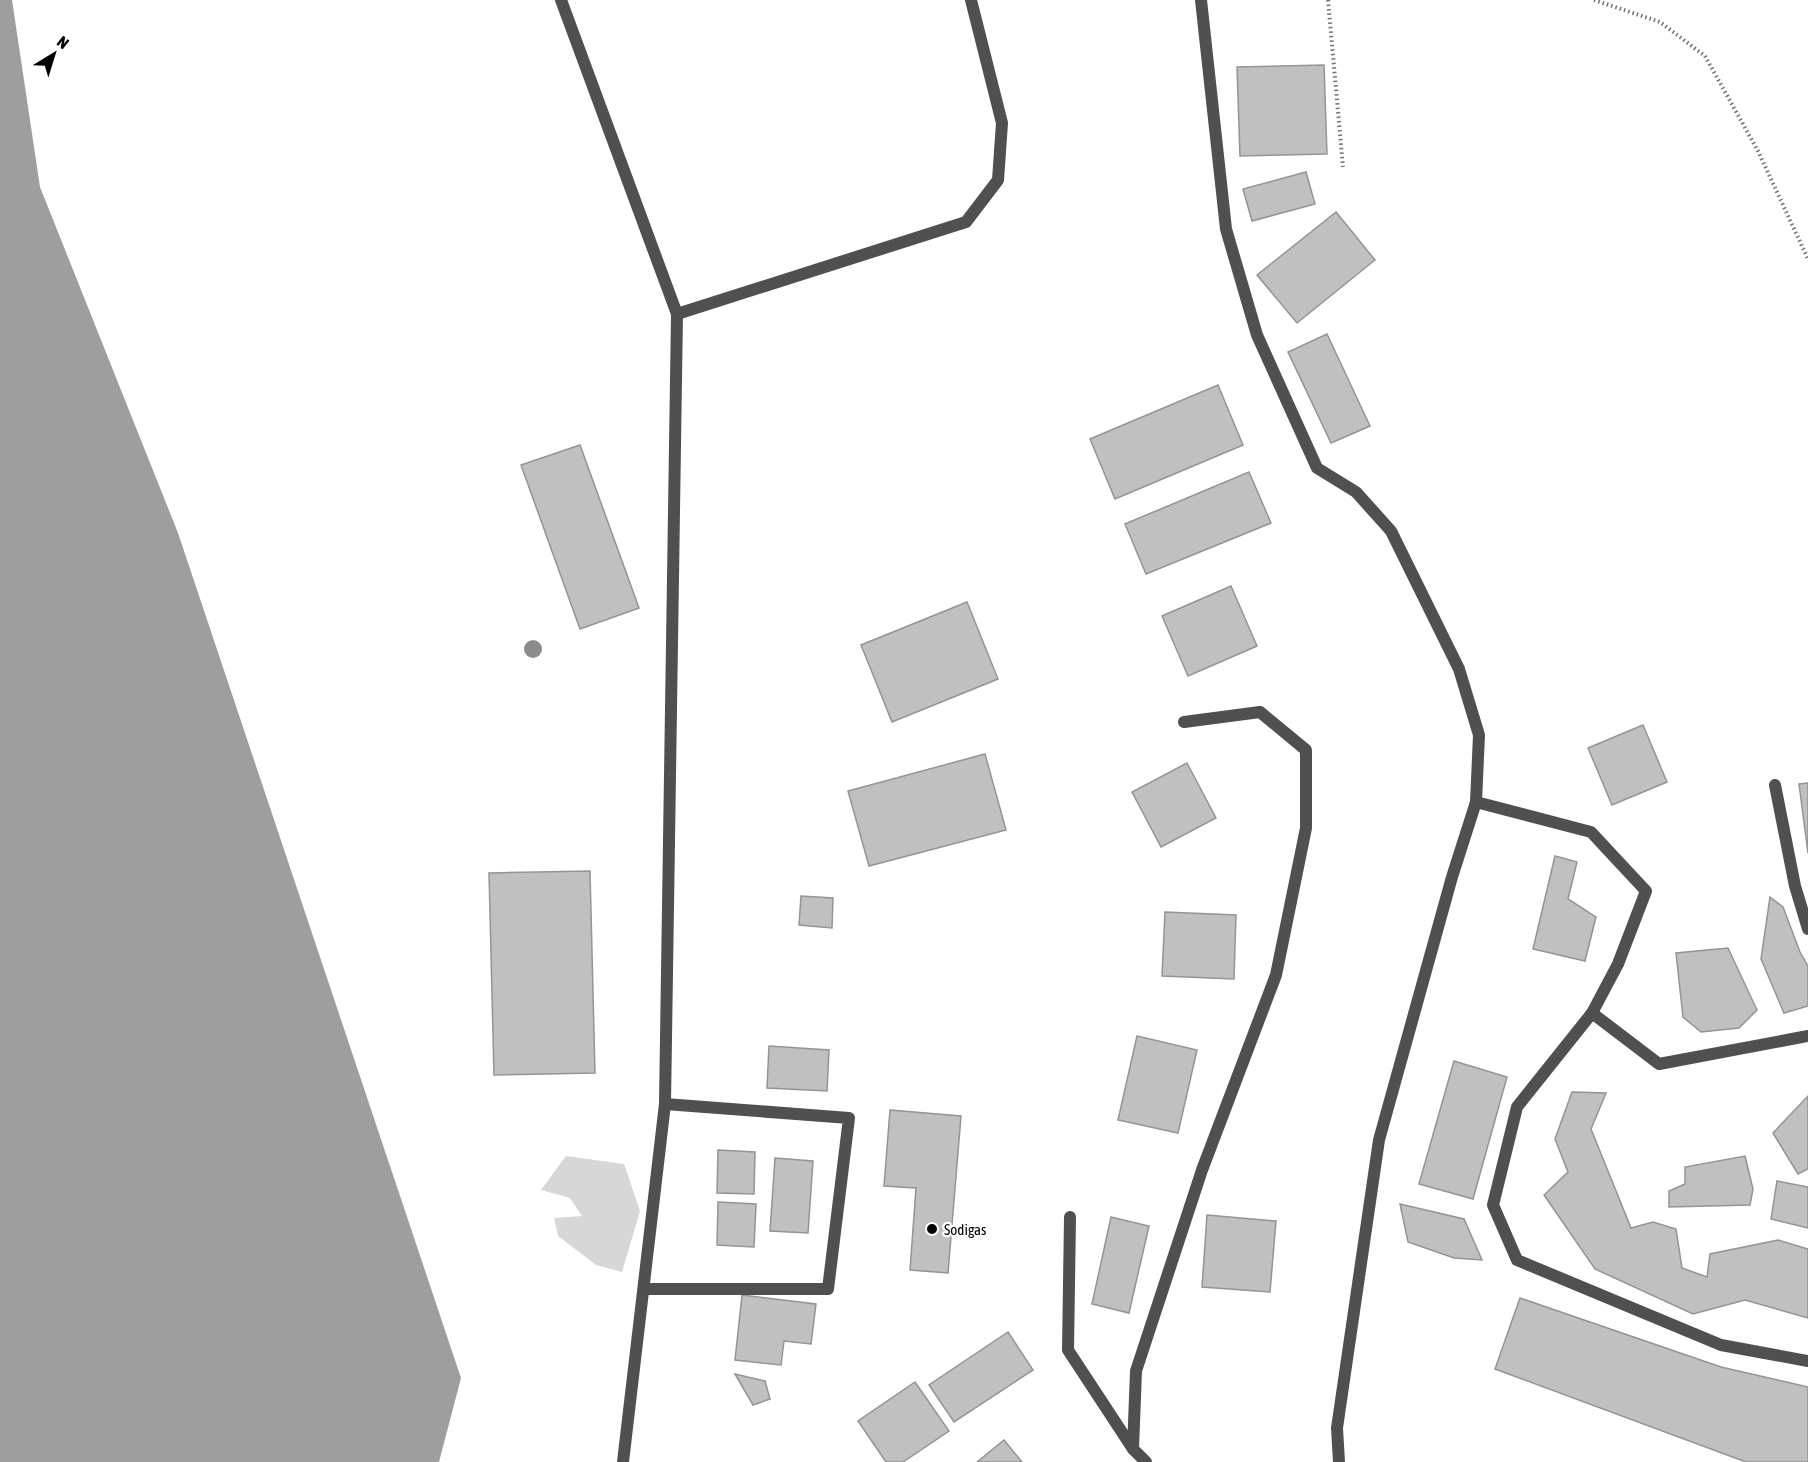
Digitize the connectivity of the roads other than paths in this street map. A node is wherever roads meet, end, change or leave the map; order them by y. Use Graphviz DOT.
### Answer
graph roads {
  1 [pos="561,0"];
  2 [pos="971,0"];
  3 [pos="1201,0"];
  4 [pos="677,314"];
  5 [pos="1184,722"];
  6 [pos="1775,785"];
  7 [pos="1476,802"];
  8 [pos="1808,929"];
  9 [pos="1593,1013"];
  10 [pos="1808,1036"];
  11 [pos="665,1104"];
  12 [pos="1070,1217"];
  13 [pos="644,1289"];
  14 [pos="1808,1361"];
  15 [pos="1132,1449"];
  16 [pos="623,1462"];
  17 [pos="1146,1462"];
  18 [pos="1339,1462"];
  1 -- 4 [label="street"];
  2 -- 4 [label="street"];
  3 -- 7 [label="street"];
  4 -- 11 [label="street"];
  5 -- 15 [label="street"];
  6 -- 8 [label="street"];
  7 -- 9 [label="street"];
  7 -- 18 [label="street"];
  9 -- 10 [label="street"];
  9 -- 14 [label="street"];
  11 -- 13 [label="street"];
  11 -- 13 [label="street"];
  12 -- 15 [label="street"];
  13 -- 16 [label="street"];
  15 -- 17 [label="street"];
}
